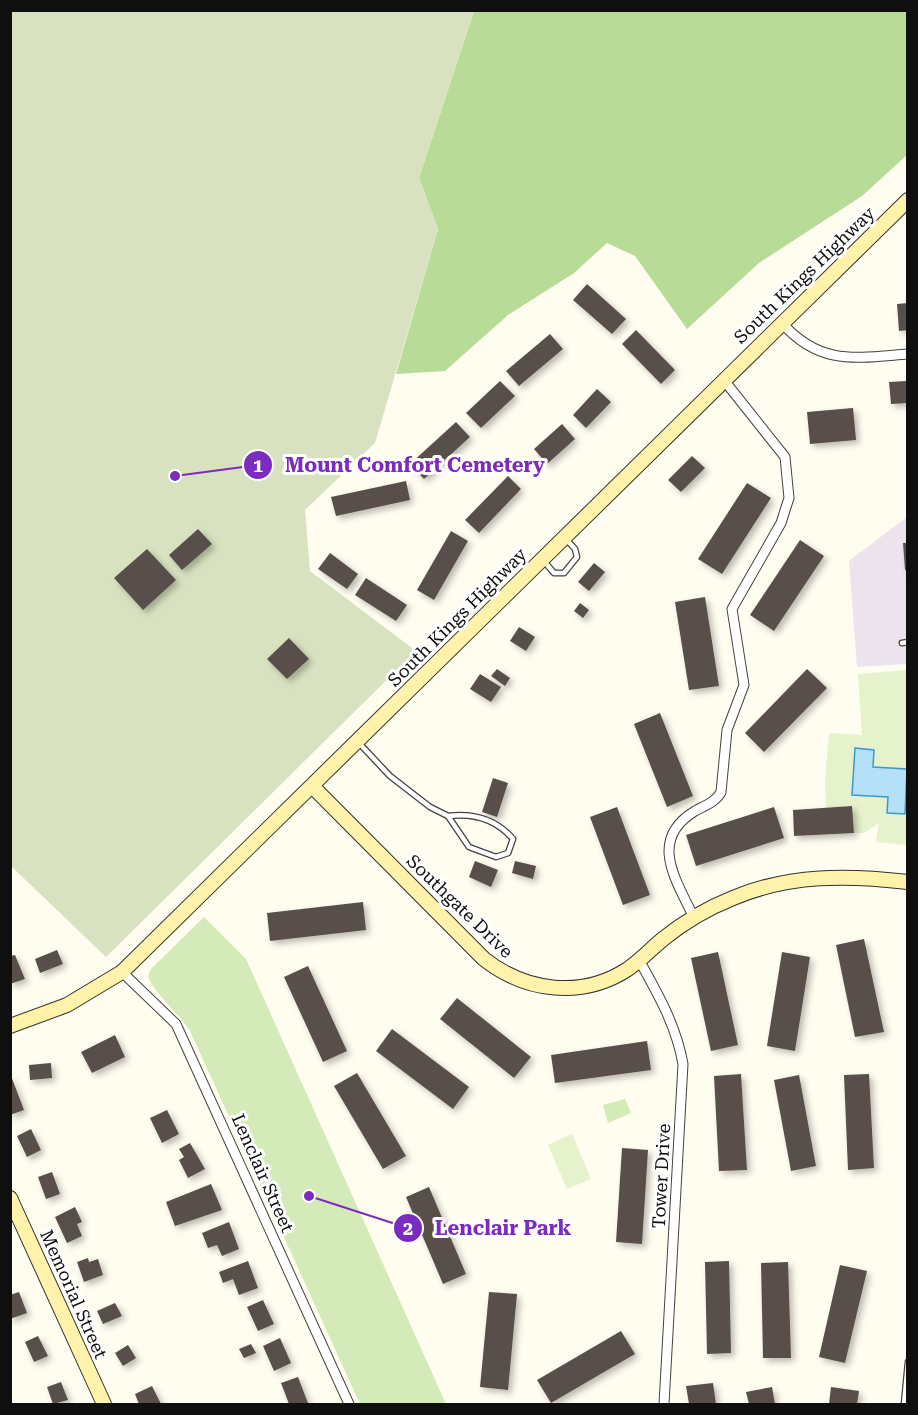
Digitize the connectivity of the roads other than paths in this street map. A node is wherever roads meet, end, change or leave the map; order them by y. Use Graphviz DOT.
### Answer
graph roads {
  1 [pos="908,200"];
  2 [pos="782,323"];
  3 [pos="908,354"];
  4 [pos="723,379"];
  5 [pos="563,536"];
  6 [pos="541,558"];
  7 [pos="358,742"];
  8 [pos="313,787"];
  9 [pos="448,816"];
  10 [pos="908,882"];
  11 [pos="694,918"];
  12 [pos="639,960"];
  13 [pos="122,972"];
  14 [pos="10,1026"];
  15 [pos="10,1198"];
  16 [pos="908,1362"];
  17 [pos="104,1404"];
  18 [pos="349,1404"];
  19 [pos="664,1404"];
  20 [pos="904,1404"];
  1 -- 2 [label="main road, South Kings Highway"];
  2 -- 3 [label="street"];
  2 -- 4 [label="main road, South Kings Highway"];
  4 -- 5 [label="main road, South Kings Highway"];
  4 -- 11 [label="street"];
  5 -- 6 [label="main road, South Kings Highway"];
  5 -- 6 [label="lane"];
  6 -- 7 [label="main road, South Kings Highway"];
  7 -- 8 [label="main road, South Kings Highway"];
  7 -- 9 [label="lane"];
  8 -- 12 [label="main road, Southgate Drive"];
  8 -- 13 [label="main road, South Kings Highway"];
  9 -- 9 [label="lane"];
  10 -- 11 [label="main road, Southgate Drive"];
  11 -- 12 [label="main road, Southgate Drive"];
  12 -- 19 [label="street, Tower Drive"];
  13 -- 14 [label="main road, South Kings Highway"];
  13 -- 18 [label="street, Lenclair Street"];
  15 -- 17 [label="main road, Memorial Street"];
  16 -- 20 [label="lane"];
}
